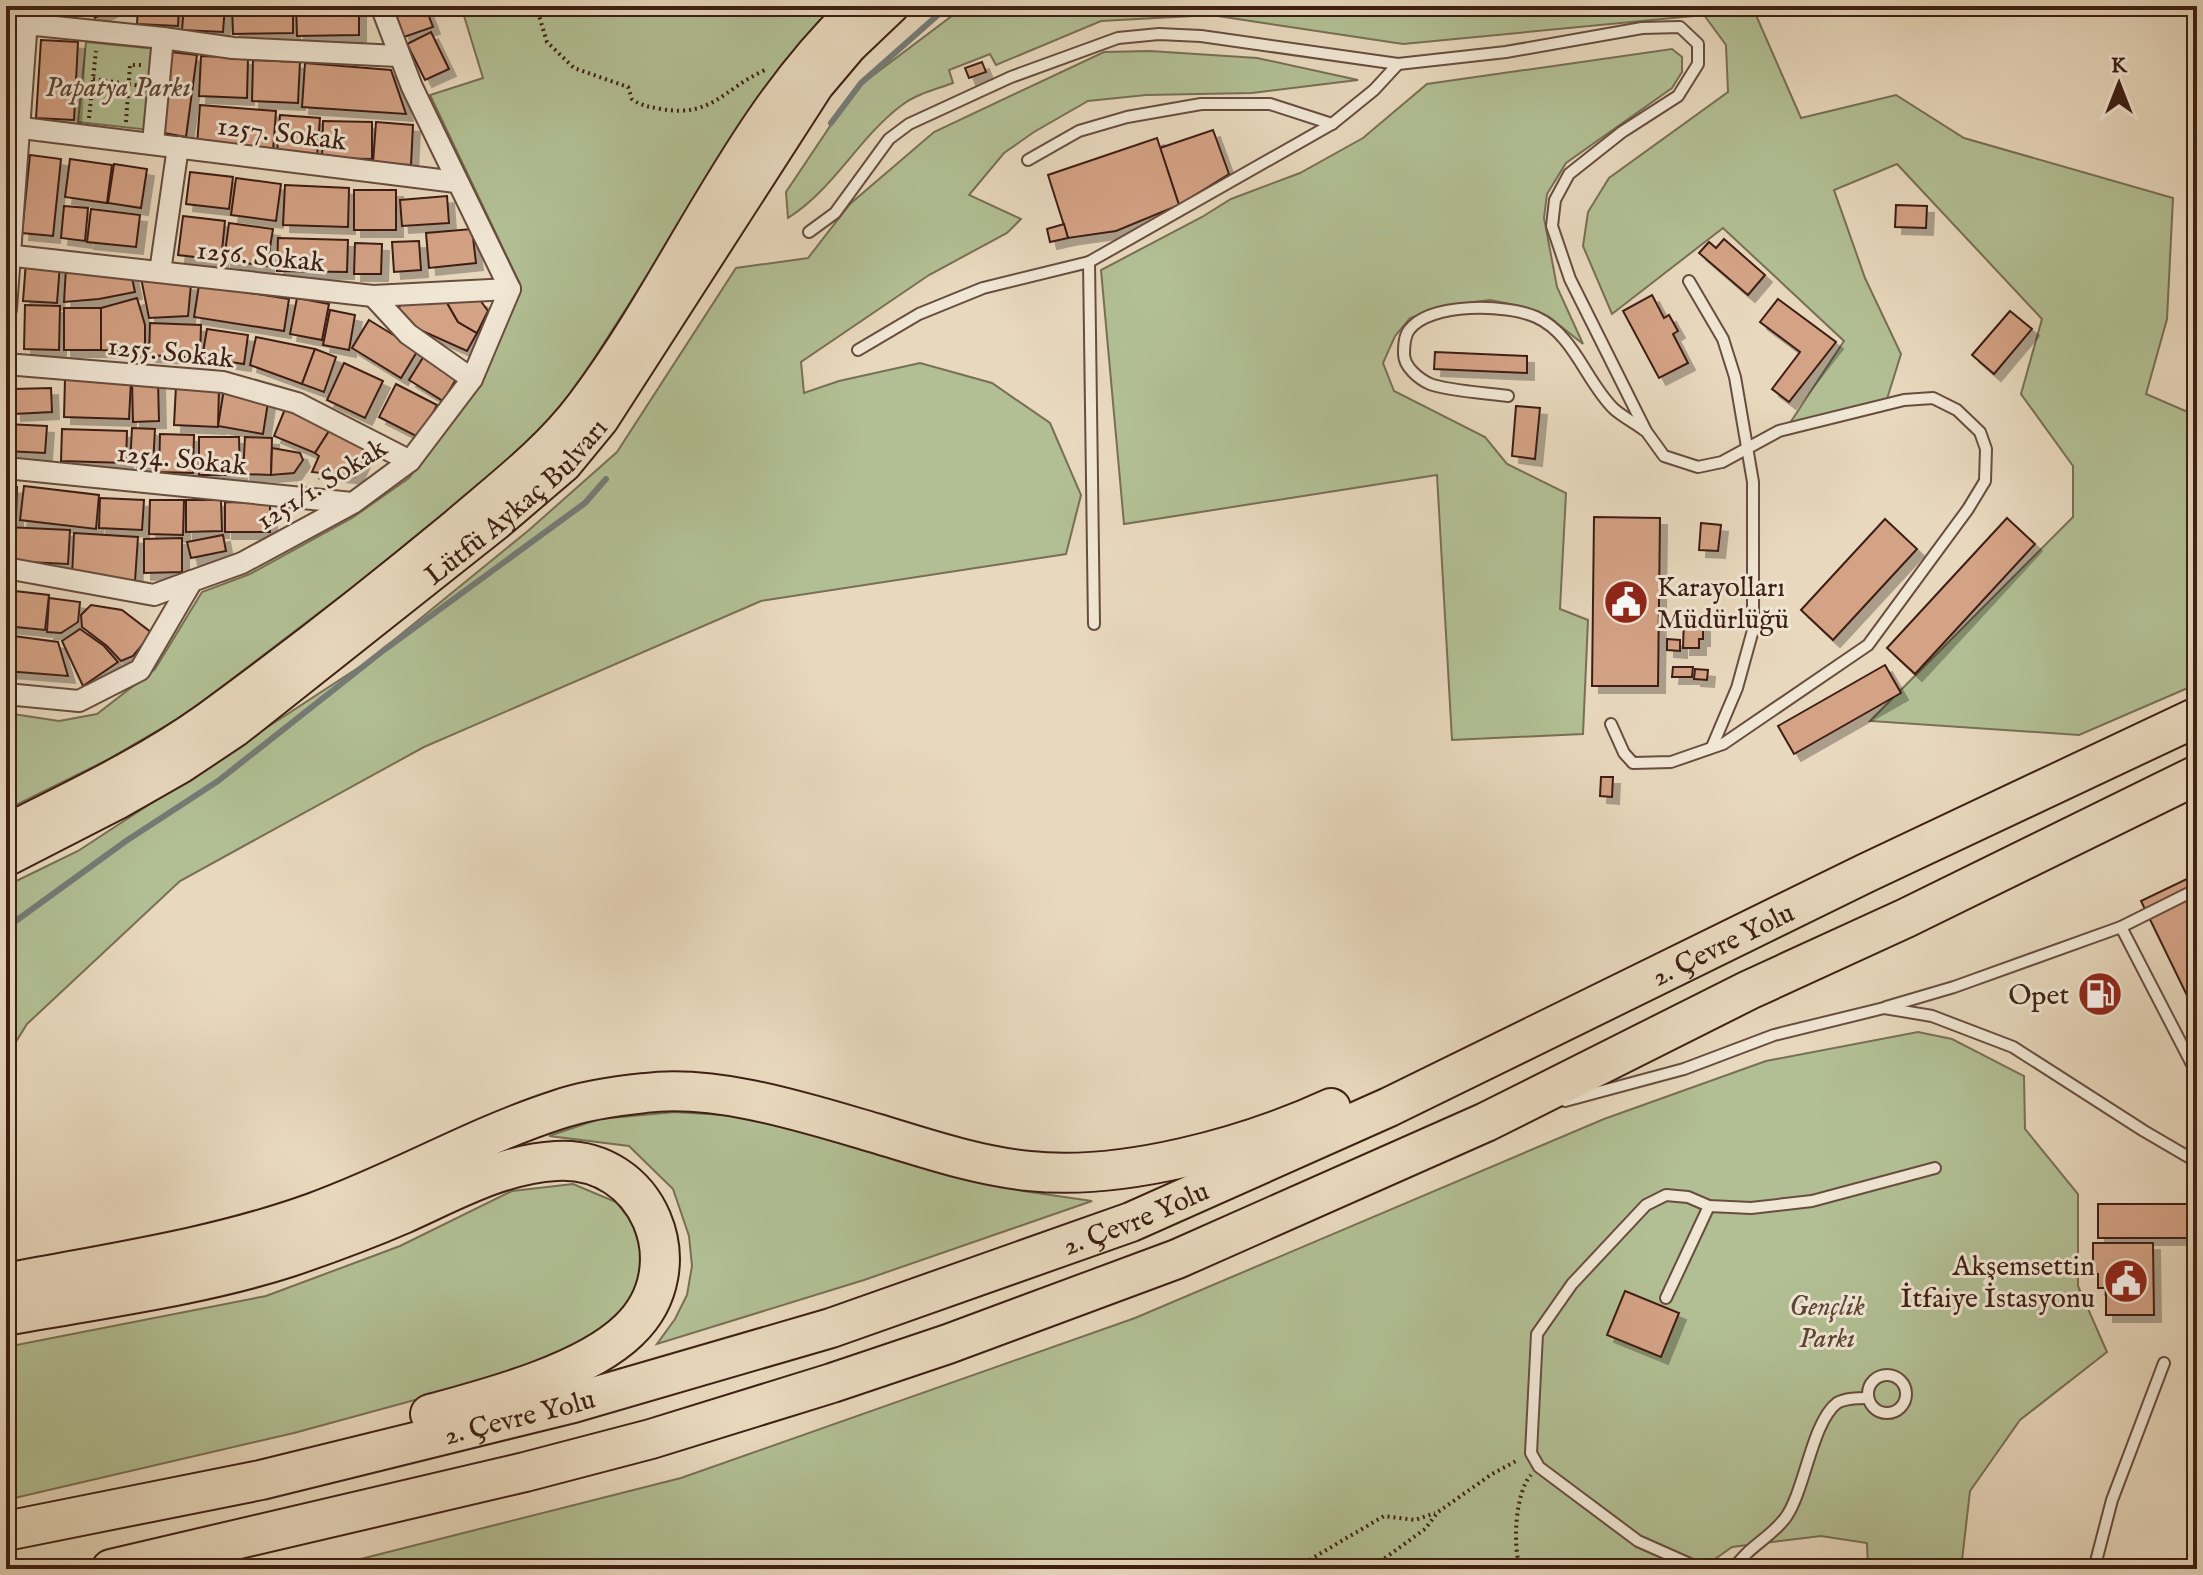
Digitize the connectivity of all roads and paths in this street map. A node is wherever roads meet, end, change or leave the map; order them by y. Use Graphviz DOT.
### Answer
graph roads {
  1 [pos="381,6"];
  2 [pos="536,6"];
  3 [pos="858,6"];
  4 [pos="893,6"];
  5 [pos="20,18"];
  6 [pos="97,33"];
  7 [pos="163,38"];
  8 [pos="398,56"];
  9 [pos="1398,64"];
  10 [pos="162,65"];
  11 [pos="801,65"];
  12 [pos="93,79"];
  13 [pos="129,83"];
  14 [pos="159,89"];
  15 [pos="1332,124"];
  16 [pos="13,127"];
  17 [pos="87,136"];
  18 [pos="125,141"];
  19 [pos="153,143"];
  20 [pos="178,147"];
  21 [pos="1028,160"];
  22 [pos="456,182"];
  23 [pos="717,228"];
  24 [pos="809,232"];
  25 [pos="9,255"];
  26 [pos="1089,262"];
  27 [pos="160,272"];
  28 [pos="1689,281"];
  29 [pos="510,289"];
  30 [pos="373,296"];
  31 [pos="6,309"];
  32 [pos="858,350"];
  33 [pos="6,364"];
  34 [pos="472,379"];
  35 [pos="1508,396"];
  36 [pos="1646,431"];
  37 [pos="1749,448"];
  38 [pos="410,461"];
  39 [pos="6,468"];
  40 [pos="353,503"];
  41 [pos="6,568"];
  42 [pos="192,581"];
  43 [pos="1094,624"];
  44 [pos="6,694"];
  45 [pos="2197,717"];
  46 [pos="1611,724"];
  47 [pos="1712,747"];
  48 [pos="2197,775"];
  49 [pos="6,831"];
  50 [pos="6,860"];
  51 [pos="2197,889"];
  52 [pos="2121,927"];
  53 [pos="1611,998"];
  54 [pos="1884,1008"];
  55 [pos="2197,1074"];
  56 [pos="1486,1122"];
  57 [pos="2197,1162"];
  58 [pos="1935,1168"];
  59 [pos="1709,1206"];
  60 [pos="6,1283"];
  61 [pos="1666,1298"];
  62 [pos="6,1316"];
  63 [pos="2164,1363"];
  64 [pos="1868,1398"];
  65 [pos="1531,1453"];
  66 [pos="1539,1467"];
  67 [pos="261,1480"];
  68 [pos="425,1496"];
  69 [pos="1438,1512"];
  70 [pos="6,1531"];
  71 [pos="111,1569"];
  72 [pos="230,1569"];
  73 [pos="1294,1569"];
  74 [pos="1370,1569"];
  75 [pos="1521,1569"];
  76 [pos="1701,1569"];
  77 [pos="1734,1569"];
  78 [pos="2094,1569"];
  1 -- 8 [label="street"];
  2 -- 11 [label="path"];
  3 -- 11 [label="main road, Lütfü Aykaç Bulvarı"];
  4 -- 23 [label="main road, Lütfü Aykaç Bulvarı"];
  5 -- 6 [label="street"];
  5 -- 16 [label="street"];
  6 -- 7 [label="street"];
  6 -- 12 [label="path"];
  7 -- 8 [label="street"];
  7 -- 10 [label="street"];
  8 -- 22 [label="street"];
  9 -- 15 [label="lane"];
  9 -- 24 [label="lane"];
  9 -- 36 [label="lane"];
  10 -- 13 [label="path"];
  10 -- 14 [label="street"];
  11 -- 23 [label="main road, Lütfü Aykaç Bulvarı"];
  12 -- 13 [label="path"];
  12 -- 17 [label="path"];
  13 -- 14 [label="path"];
  13 -- 18 [label="path"];
  14 -- 19 [label="street"];
  15 -- 21 [label="lane"];
  15 -- 26 [label="lane"];
  16 -- 17 [label="street, 1257. Sokak"];
  16 -- 25 [label="street"];
  17 -- 18 [label="street, 1257. Sokak"];
  18 -- 19 [label="street, 1257. Sokak"];
  19 -- 20 [label="street, 1257. Sokak"];
  20 -- 22 [label="street, 1257. Sokak"];
  20 -- 27 [label="street"];
  22 -- 29 [label="street"];
  23 -- 49 [label="main road, Lütfü Aykaç Bulvarı"];
  23 -- 50 [label="main road, Lütfü Aykaç Bulvarı"];
  25 -- 27 [label="street, 1256. Sokak"];
  25 -- 31 [label="street"];
  26 -- 32 [label="lane"];
  26 -- 43 [label="lane"];
  27 -- 30 [label="street, 1256. Sokak"];
  28 -- 37 [label="lane"];
  29 -- 30 [label="street, 1256. Sokak"];
  29 -- 34 [label="street, 1251/1. Sokak"];
  30 -- 34 [label="street"];
  33 -- 38 [label="street, 1255. Sokak"];
  34 -- 38 [label="street, 1251/1. Sokak"];
  35 -- 36 [label="lane"];
  36 -- 37 [label="lane"];
  37 -- 47 [label="lane"];
  37 -- 47 [label="lane"];
  38 -- 40 [label="street, 1251/1. Sokak"];
  39 -- 40 [label="street, 1254. Sokak"];
  40 -- 42 [label="street, 1251/1. Sokak"];
  41 -- 42 [label="street, 1251/1. Sokak"];
  42 -- 44 [label="street"];
  45 -- 53 [label="highway, 2. Çevre Yolu"];
  46 -- 47 [label="lane"];
  48 -- 56 [label="highway, 2. Çevre Yolu"];
  51 -- 52 [label="lane"];
  52 -- 54 [label="lane"];
  52 -- 55 [label="lane"];
  53 -- 60 [label="highway"];
  53 -- 67 [label="highway, 2. Çevre Yolu"];
  54 -- 56 [label="lane"];
  54 -- 57 [label="lane"];
  56 -- 68 [label="highway, 2. Çevre Yolu"];
  58 -- 59 [label="lane"];
  59 -- 61 [label="lane"];
  59 -- 65 [label="lane"];
  62 -- 67 [label="highway"];
  63 -- 78 [label="lane"];
  64 -- 77 [label="lane"];
  65 -- 66 [label="lane"];
  65 -- 69 [label="path"];
  66 -- 75 [label="path"];
  66 -- 76 [label="lane"];
  67 -- 70 [label="highway, 2. Çevre Yolu"];
  68 -- 71 [label="highway, 2. Çevre Yolu"];
  68 -- 72 [label="highway"];
  69 -- 73 [label="path"];
  69 -- 74 [label="path"];
}
